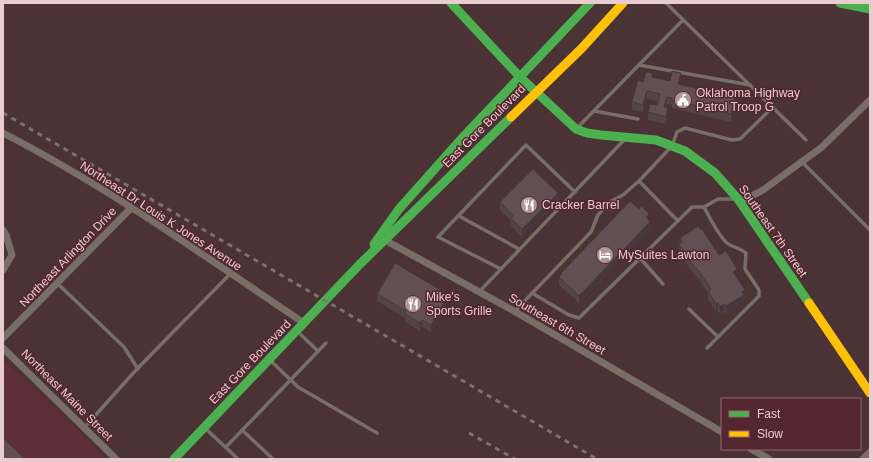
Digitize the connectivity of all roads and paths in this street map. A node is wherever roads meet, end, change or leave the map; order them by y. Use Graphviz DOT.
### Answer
graph roads {
  1 [pos="451,3"];
  2 [pos="590,3"];
  3 [pos="623,3"];
  4 [pos="666,3"];
  5 [pos="840,3"];
  6 [pos="870,9"];
  7 [pos="683,20"];
  8 [pos="639,65"];
  9 [pos="520,76"];
  10 [pos="751,86"];
  11 [pos="536,92"];
  12 [pos="870,100"];
  13 [pos="773,107"];
  14 [pos="594,111"];
  15 [pos="638,119"];
  16 [pos="576,129"];
  17 [pos="3,133"];
  18 [pos="628,137"];
  19 [pos="806,140"];
  20 [pos="672,146"];
  21 [pos="802,162"];
  22 [pos="639,181"];
  23 [pos="574,192"];
  24 [pos="739,201"];
  25 [pos="704,207"];
  26 [pos="131,208"];
  27 [pos="458,216"];
  28 [pos="678,221"];
  29 [pos="3,230"];
  30 [pos="870,230"];
  31 [pos="382,239"];
  32 [pos="519,249"];
  33 [pos="640,258"];
  34 [pos="500,269"];
  35 [pos="3,270"];
  36 [pos="230,274"];
  37 [pos="57,283"];
  38 [pos="663,284"];
  39 [pos="479,292"];
  40 [pos="532,293"];
  41 [pos="689,309"];
  42 [pos="514,312"];
  43 [pos="304,323"];
  44 [pos="297,331"];
  45 [pos="718,337"];
  46 [pos="3,338"];
  47 [pos="326,343"];
  48 [pos="3,348"];
  49 [pos="707,348"];
  50 [pos="318,351"];
  51 [pos="269,360"];
  52 [pos="138,369"];
  53 [pos="290,380"];
  54 [pos="870,393"];
  55 [pos="205,427"];
  56 [pos="84,428"];
  57 [pos="242,430"];
  58 [pos="721,431"];
  59 [pos="376,432"];
  60 [pos="226,447"];
  61 [pos="753,450"];
  62 [pos="870,452"];
  63 [pos="116,459"];
  64 [pos="174,459"];
  65 [pos="238,459"];
  66 [pos="273,459"];
  67 [pos="769,459"];
  68 [pos="863,459"];
  1 -- 9 [label="main road, Southeast 7th Street"];
  2 -- 9 [label="main road, East Gore Boulevard"];
  3 -- 11 [label="main road, East Gore Boulevard"];
  4 -- 7 [label="lane"];
  5 -- 6 [label="main road"];
  7 -- 8 [label="lane"];
  7 -- 10 [label="lane"];
  8 -- 10 [label="lane"];
  8 -- 14 [label="lane"];
  9 -- 11 [label="main road, Southeast 7th Street"];
  9 -- 31 [label="main road, East Gore Boulevard"];
  10 -- 13 [label="lane"];
  11 -- 16 [label="main road, Southeast 7th Street"];
  11 -- 31 [label="main road, East Gore Boulevard"];
  12 -- 21 [label="street"];
  13 -- 19 [label="lane"];
  13 -- 20 [label="lane"];
  14 -- 15 [label="lane"];
  14 -- 16 [label="lane"];
  16 -- 18 [label="main road, Southeast 7th Street"];
  17 -- 26 [label="street, Northeast Dr Louis K Jones Avenue"];
  18 -- 20 [label="main road, Southeast 7th Street"];
  18 -- 23 [label="lane"];
  20 -- 22 [label="lane"];
  20 -- 24 [label="main road, Southeast 7th Street"];
  21 -- 24 [label="street"];
  21 -- 30 [label="lane"];
  22 -- 28 [label="lane"];
  22 -- 40 [label="lane"];
  23 -- 27 [label="lane"];
  23 -- 32 [label="lane"];
  24 -- 25 [label="lane"];
  24 -- 54 [label="main road, Southeast 7th Street"];
  25 -- 28 [label="lane"];
  25 -- 45 [label="lane"];
  26 -- 36 [label="street, Northeast Dr Louis K Jones Avenue"];
  26 -- 37 [label="street, Northeast Arlington Drive"];
  27 -- 32 [label="lane"];
  27 -- 34 [label="lane"];
  28 -- 33 [label="lane"];
  29 -- 35 [label="street"];
  31 -- 39 [label="street, Southeast 6th Street"];
  31 -- 43 [label="main road, East Gore Boulevard"];
  32 -- 34 [label="lane"];
  33 -- 38 [label="lane"];
  33 -- 40 [label="lane"];
  34 -- 39 [label="lane"];
  36 -- 43 [label="street, Northeast Dr Louis K Jones Avenue"];
  36 -- 52 [label="lane"];
  37 -- 46 [label="street, Northeast Arlington Drive"];
  37 -- 52 [label="lane"];
  39 -- 42 [label="street, Southeast 6th Street"];
  40 -- 42 [label="lane"];
  41 -- 45 [label="lane"];
  42 -- 58 [label="street, Southeast 6th Street"];
  43 -- 44 [label="main road, East Gore Boulevard"];
  44 -- 50 [label="lane"];
  44 -- 51 [label="main road, East Gore Boulevard"];
  45 -- 49 [label="lane"];
  47 -- 50 [label="lane"];
  48 -- 56 [label="street, Northeast Maine Street"];
  50 -- 53 [label="lane"];
  51 -- 53 [label="lane"];
  51 -- 55 [label="main road, East Gore Boulevard"];
  52 -- 56 [label="lane"];
  53 -- 57 [label="lane"];
  53 -- 59 [label="lane"];
  55 -- 60 [label="lane"];
  55 -- 64 [label="main road, East Gore Boulevard"];
  56 -- 63 [label="street, Northeast Maine Street"];
  57 -- 60 [label="lane"];
  57 -- 66 [label="lane"];
  60 -- 65 [label="lane"];
  61 -- 67 [label="street"];
  62 -- 68 [label="street"];
}
